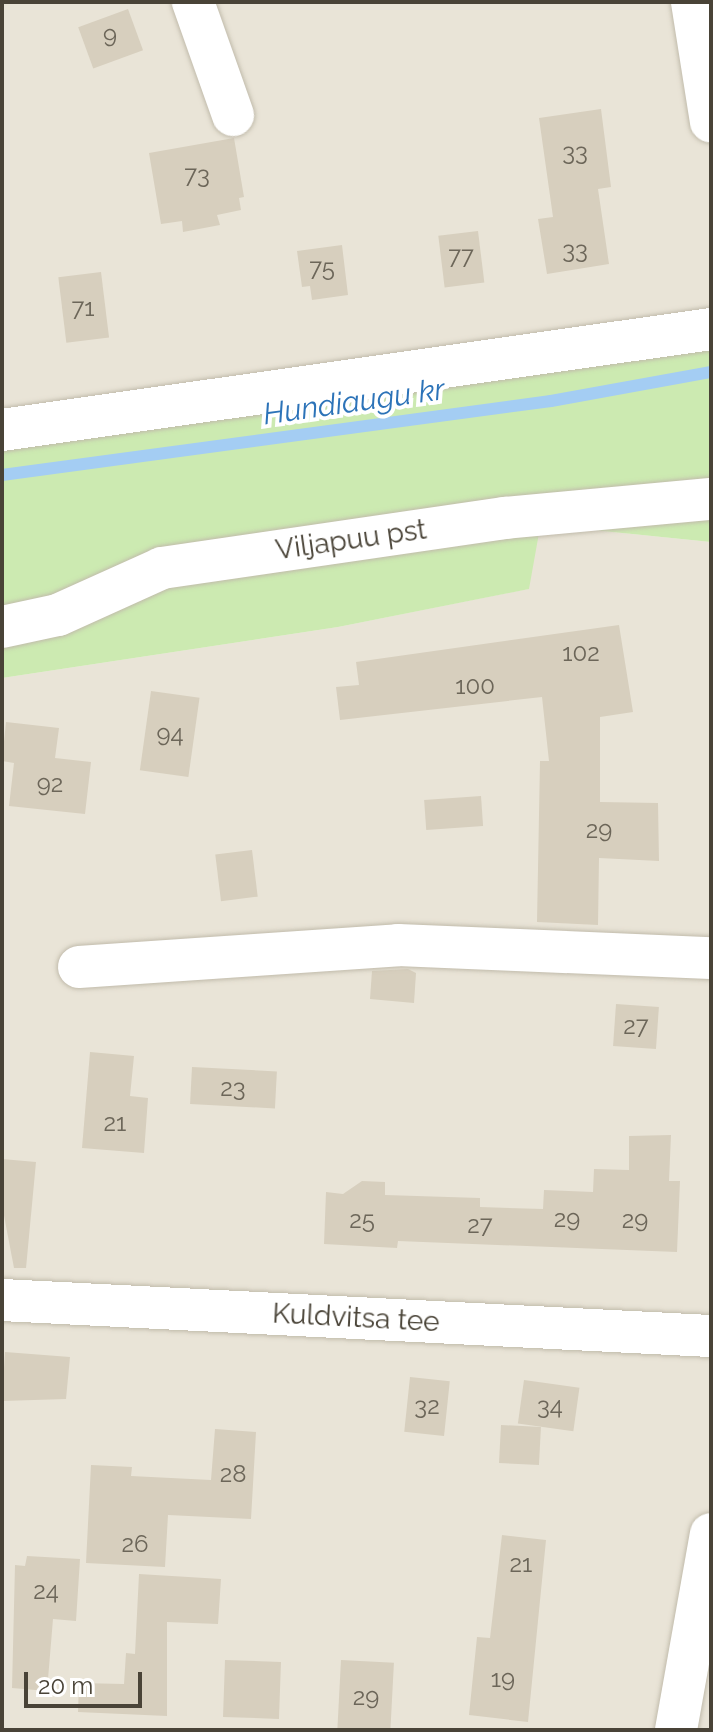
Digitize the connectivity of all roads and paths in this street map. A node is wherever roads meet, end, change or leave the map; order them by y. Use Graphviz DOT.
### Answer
graph roads {
  1 [pos="193,2"];
  2 [pos="692,2"];
  3 [pos="233,115"];
  4 [pos="711,122"];
  5 [pos="711,329"];
  6 [pos="2,430"];
  7 [pos="711,499"];
  8 [pos="2,627"];
  9 [pos="711,958"];
  10 [pos="79,967"];
  11 [pos="2,1300"];
  12 [pos="711,1336"];
  13 [pos="711,1534"];
  14 [pos="704,1602"];
  15 [pos="676,1730"];
  1 -- 3 [label="street"];
  2 -- 4 [label="street"];
  5 -- 6 [label="street"];
  7 -- 8 [label="street, Viljapuu pst"];
  9 -- 10 [label="street"];
  11 -- 12 [label="street, Kuldvitsa tee"];
  13 -- 14 [label="street"];
  14 -- 15 [label="street"];
}
